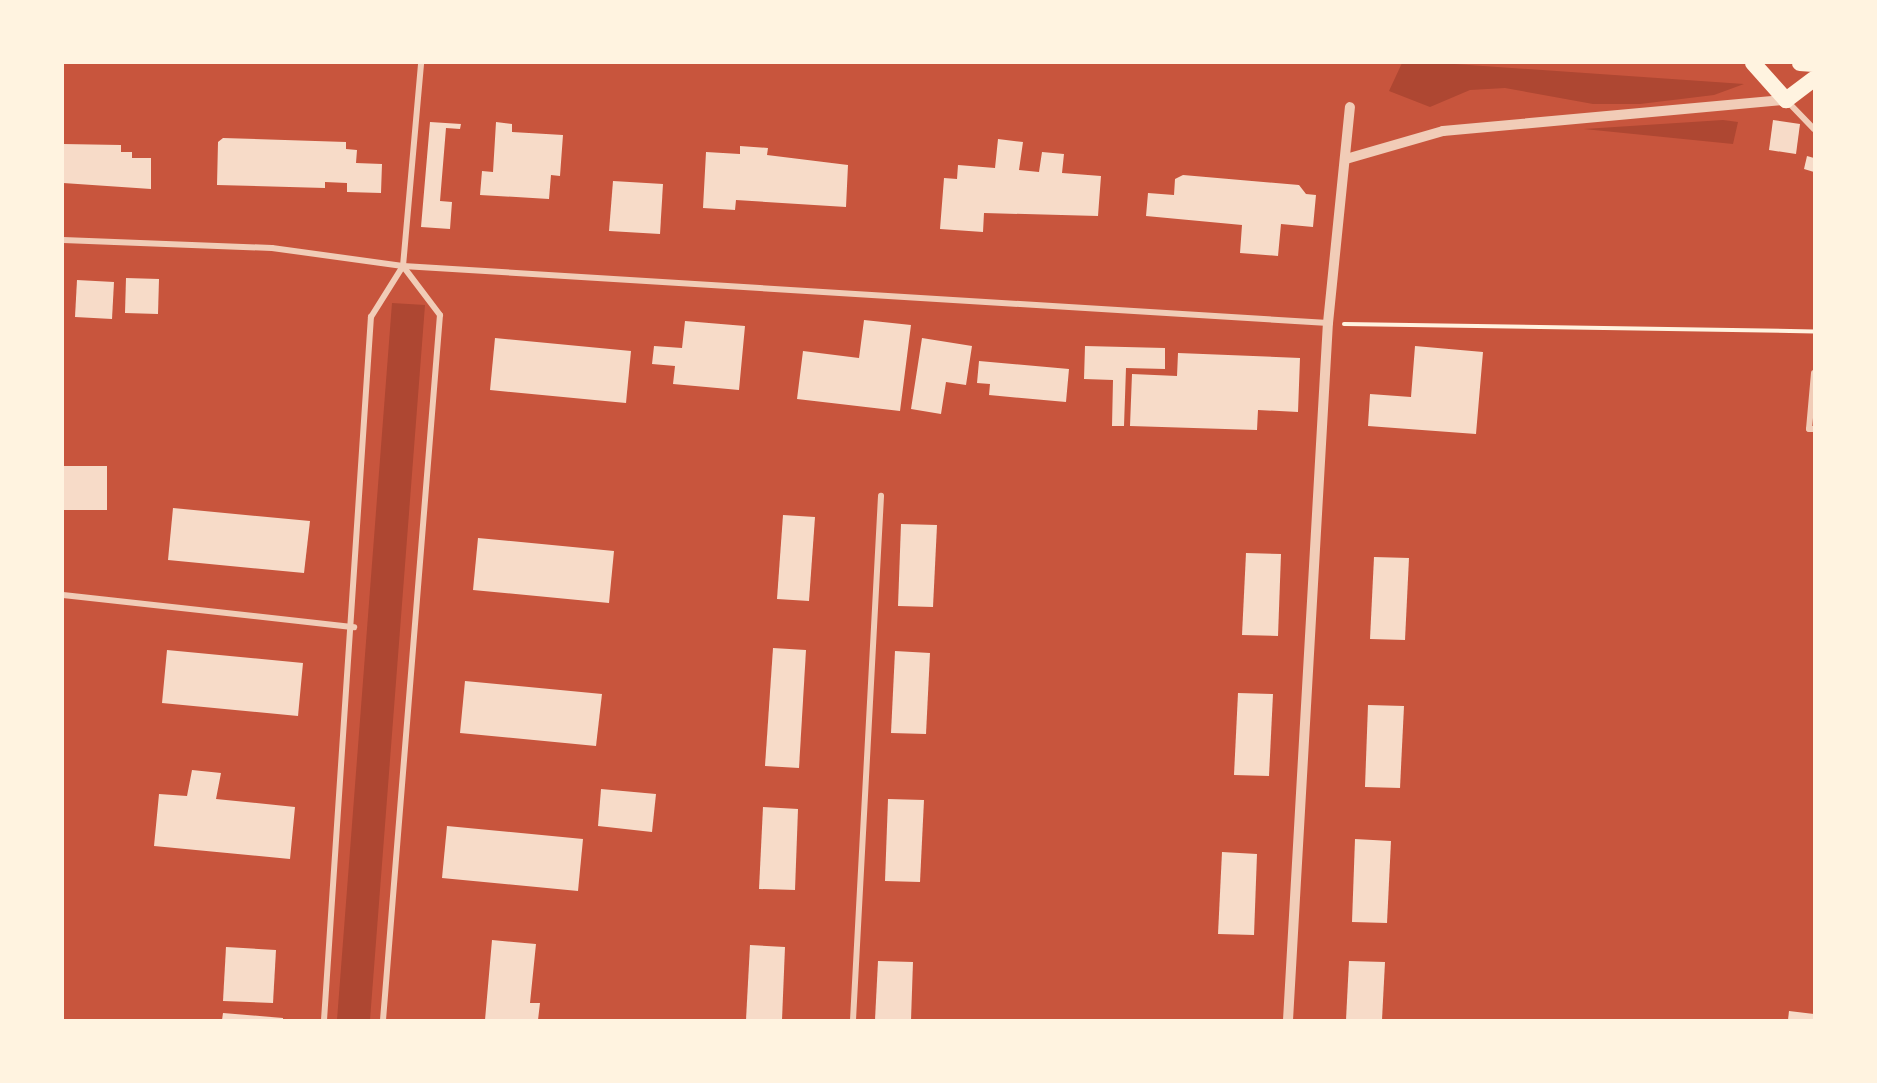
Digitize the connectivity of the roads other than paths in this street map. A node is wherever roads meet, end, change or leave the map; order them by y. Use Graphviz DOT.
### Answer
graph roads {
  1 [pos="421,63"];
  2 [pos="1753,63"];
  3 [pos="1800,63"];
  4 [pos="1814,64"];
  5 [pos="1814,79"];
  6 [pos="1786,100"];
  7 [pos="1350,107"];
  8 [pos="1814,129"];
  9 [pos="1346,159"];
  10 [pos="63,240"];
  11 [pos="403,266"];
  12 [pos="1328,323"];
  13 [pos="1814,373"];
  14 [pos="1814,429"];
  15 [pos="881,496"];
  16 [pos="63,595"];
  17 [pos="354,627"];
  18 [pos="324,1020"];
  19 [pos="383,1020"];
  20 [pos="853,1020"];
  21 [pos="1288,1020"];
  1 -- 11 [label="street"];
  2 -- 6 [label="highway"];
  3 -- 4 [label="highway"];
  5 -- 6 [label="highway"];
  6 -- 8 [label="street"];
  6 -- 9 [label="street"];
  7 -- 9 [label="street"];
  9 -- 12 [label="street"];
  10 -- 11 [label="street"];
  11 -- 12 [label="street"];
  11 -- 17 [label="street"];
  11 -- 19 [label="street"];
  12 -- 21 [label="street"];
  13 -- 14 [label="street"];
  15 -- 20 [label="street"];
  16 -- 17 [label="street"];
  17 -- 18 [label="street"];
}
